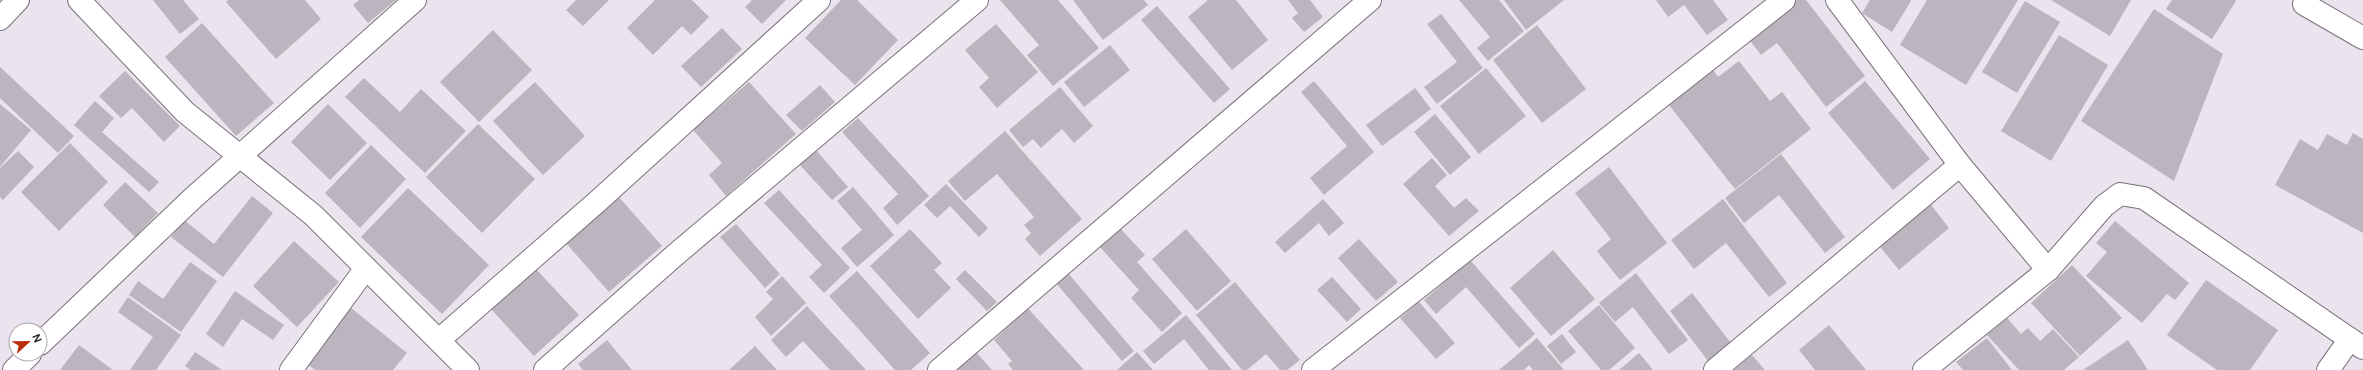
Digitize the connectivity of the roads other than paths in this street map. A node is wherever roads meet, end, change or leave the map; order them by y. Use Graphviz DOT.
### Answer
graph roads {
  1 [pos="18,0"];
  2 [pos="79,0"];
  3 [pos="415,0"];
  4 [pos="819,0"];
  5 [pos="977,0"];
  6 [pos="1370,0"];
  7 [pos="1784,0"];
  8 [pos="1837,0"];
  9 [pos="2306,0"];
  10 [pos="0,19"];
  11 [pos="2363,38"];
  12 [pos="241,156"];
  13 [pos="1960,165"];
  14 [pos="366,268"];
  15 [pos="2048,270"];
  16 [pos="48,336"];
  17 [pos="438,340"];
  18 [pos="2356,343"];
  19 [pos="22,362"];
  20 [pos="14,370"];
  21 [pos="291,370"];
  22 [pos="468,370"];
  23 [pos="545,370"];
  24 [pos="939,370"];
  25 [pos="1313,370"];
  26 [pos="1715,370"];
  27 [pos="1924,370"];
  28 [pos="2328,370"];
  1 -- 10 [label="street"];
  2 -- 12 [label="street"];
  3 -- 12 [label="street"];
  4 -- 17 [label="street"];
  5 -- 23 [label="street"];
  6 -- 24 [label="street"];
  7 -- 25 [label="street"];
  8 -- 13 [label="street"];
  9 -- 11 [label="street"];
  12 -- 14 [label="street"];
  12 -- 16 [label="street"];
  13 -- 15 [label="street"];
  13 -- 26 [label="street"];
  14 -- 17 [label="street"];
  14 -- 21 [label="street"];
  15 -- 18 [label="street"];
  15 -- 27 [label="street"];
  17 -- 22 [label="street"];
  18 -- 28 [label="street"];
  19 -- 20 [label="street"];
}
